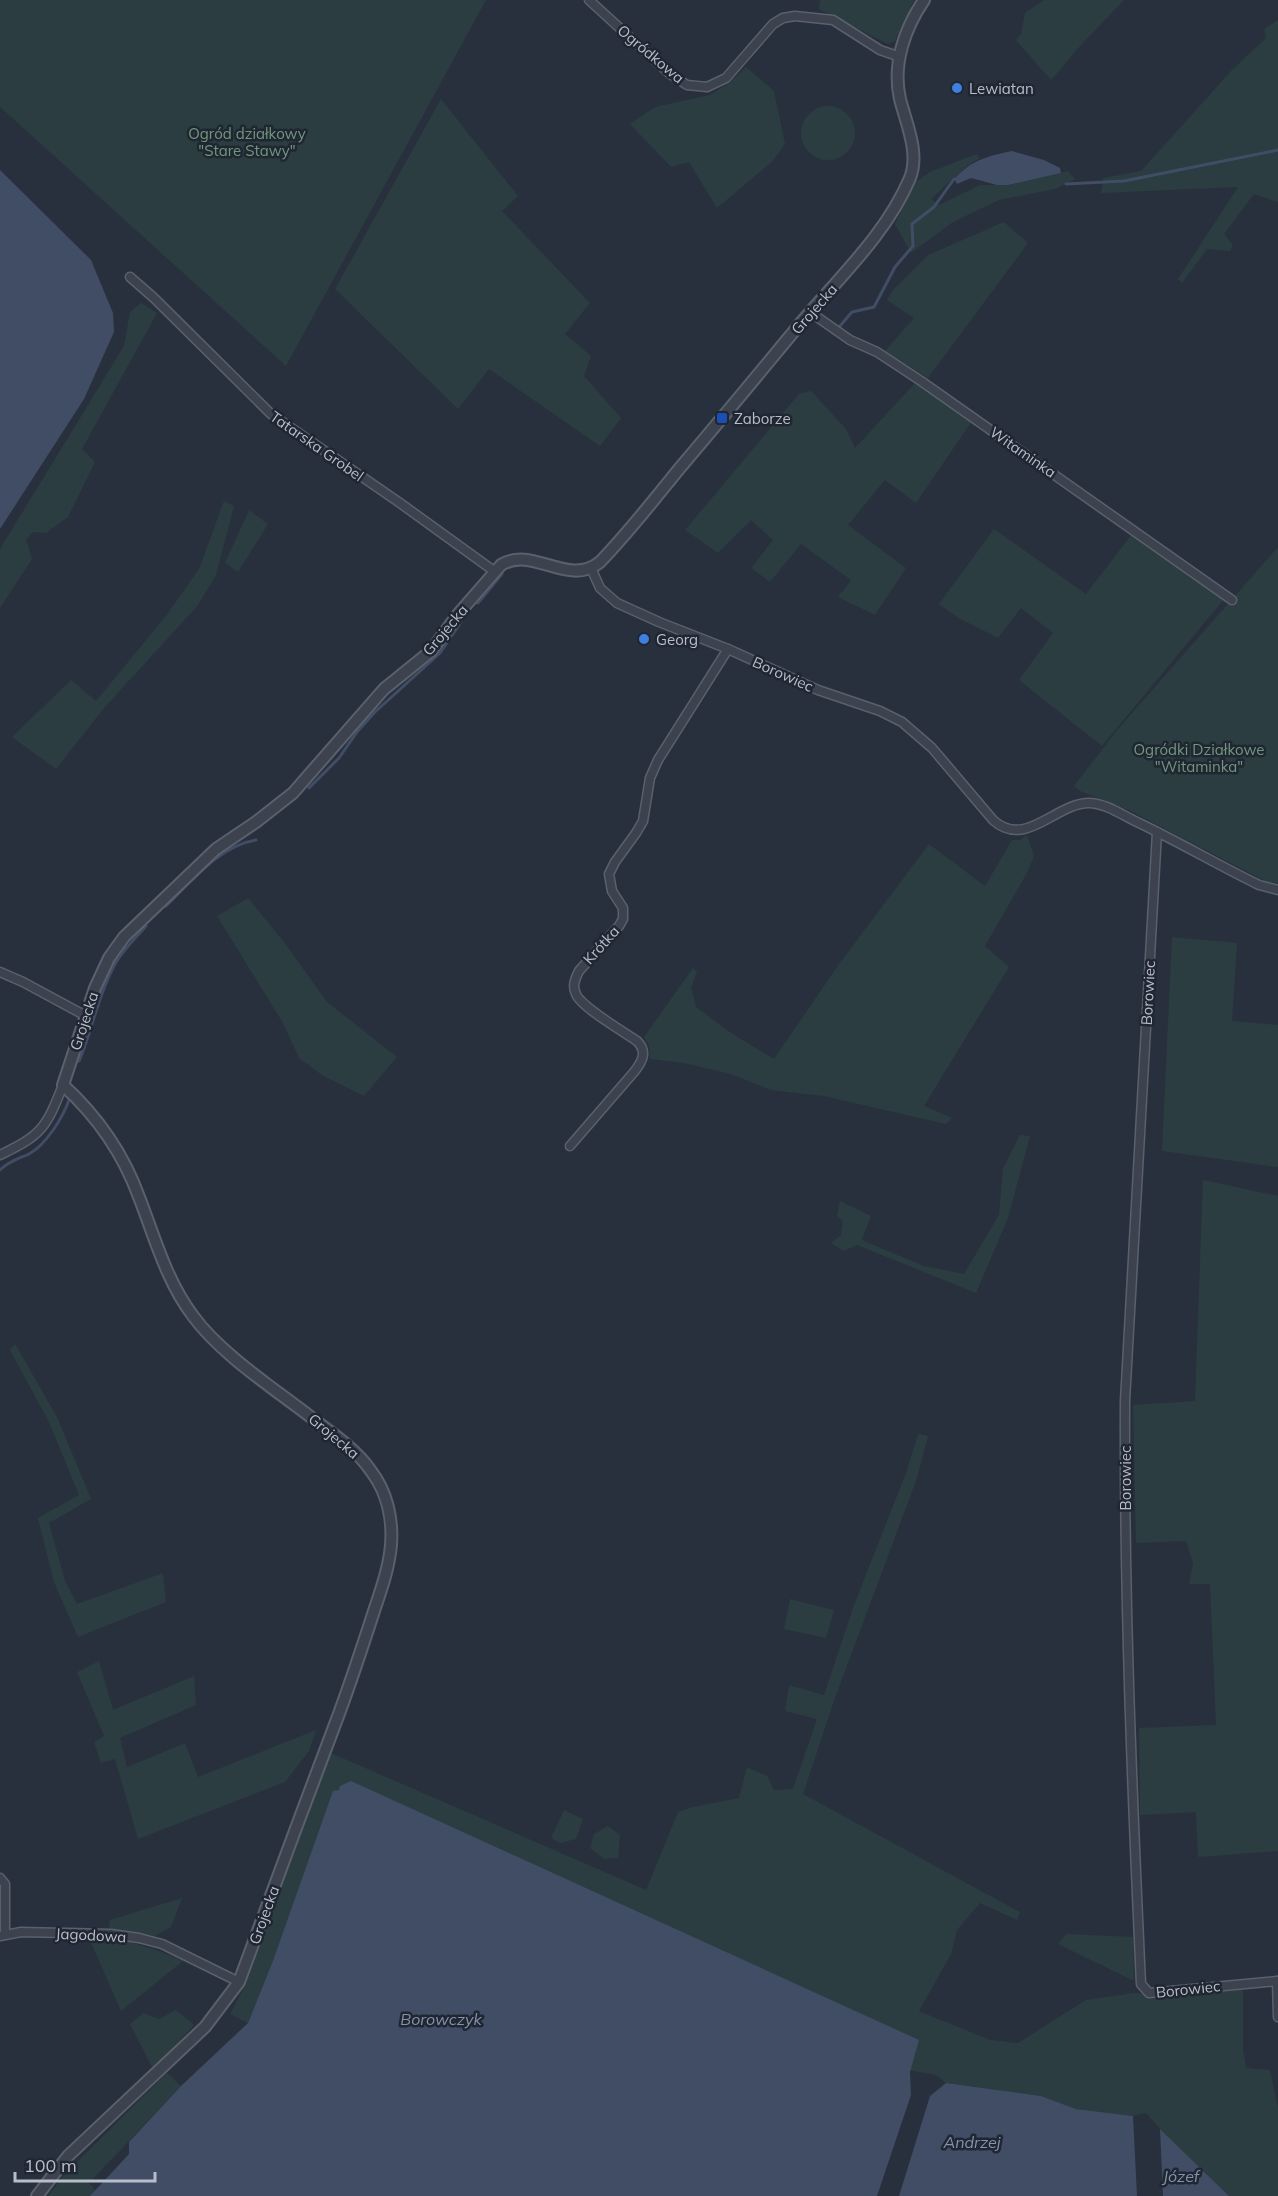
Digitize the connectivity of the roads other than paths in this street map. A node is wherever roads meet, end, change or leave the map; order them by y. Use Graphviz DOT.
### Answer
graph roads {
  1 [pos="589,0"];
  2 [pos="924,0"];
  3 [pos="900,57"];
  4 [pos="130,277"];
  5 [pos="810,312"];
  6 [pos="591,568"];
  7 [pos="494,571"];
  8 [pos="1232,600"];
  9 [pos="728,649"];
  10 [pos="1157,832"];
  11 [pos="1278,890"];
  12 [pos="0,972"];
  13 [pos="86,1016"];
  14 [pos="63,1085"];
  15 [pos="570,1146"];
  16 [pos="0,1155"];
  17 [pos="0,1878"];
  18 [pos="2,1935"];
  19 [pos="1277,1981"];
  20 [pos="239,1982"];
  21 [pos="1278,2017"];
  22 [pos="37,2196"];
  1 -- 3 [label="street, Ogródkowa"];
  2 -- 3 [label="street, Grojecka"];
  3 -- 5 [label="street, Grojecka"];
  4 -- 7 [label="street, Tatarska Grobel"];
  5 -- 6 [label="street, Grojecka"];
  5 -- 8 [label="street, Witaminka"];
  6 -- 7 [label="street, Grojecka"];
  6 -- 9 [label="street, Borowiec"];
  7 -- 13 [label="street, Grojecka"];
  9 -- 10 [label="street, Borowiec"];
  9 -- 15 [label="street, Krótka"];
  10 -- 11 [label="street, Borowiec"];
  10 -- 19 [label="street, Borowiec"];
  12 -- 13 [label="street"];
  13 -- 14 [label="street, Grojecka"];
  14 -- 16 [label="street"];
  14 -- 20 [label="street, Grojecka"];
  17 -- 18 [label="street, Jagodowa"];
  18 -- 20 [label="street, Jagodowa"];
  19 -- 21 [label="street, Borowiec"];
  20 -- 22 [label="street, Grojecka"];
}
